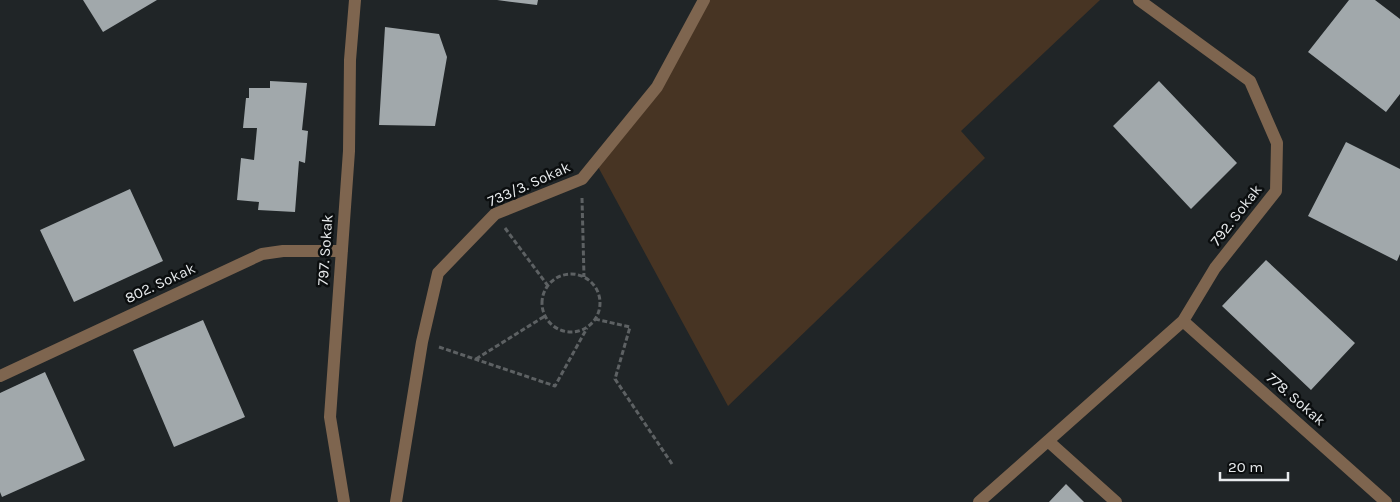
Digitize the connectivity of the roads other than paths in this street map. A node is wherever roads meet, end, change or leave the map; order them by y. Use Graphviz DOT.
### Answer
graph roads {
  1 [pos="355,0"];
  2 [pos="704,0"];
  3 [pos="1139,0"];
  4 [pos="342,251"];
  5 [pos="1183,321"];
  6 [pos="0,376"];
  7 [pos="1048,441"];
  8 [pos="344,502"];
  9 [pos="396,502"];
  10 [pos="979,502"];
  11 [pos="1116,502"];
  12 [pos="1386,502"];
  1 -- 4 [label="street, 797. Sokak"];
  2 -- 9 [label="street, 733/3. Sokak"];
  3 -- 5 [label="street, 792. Sokak"];
  4 -- 6 [label="street, 802. Sokak"];
  4 -- 8 [label="street, 797. Sokak"];
  5 -- 7 [label="street, 792. Sokak"];
  5 -- 12 [label="street, 778. Sokak"];
  7 -- 10 [label="street, 792. Sokak"];
  7 -- 11 [label="street"];
}
